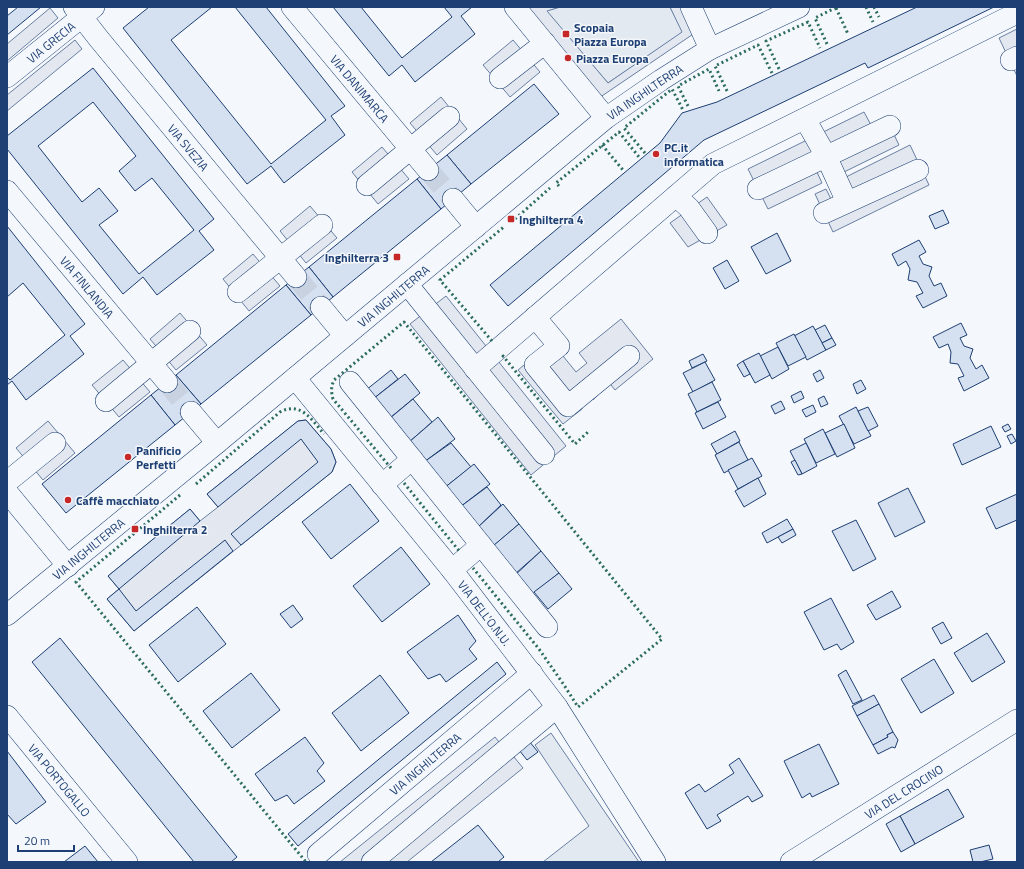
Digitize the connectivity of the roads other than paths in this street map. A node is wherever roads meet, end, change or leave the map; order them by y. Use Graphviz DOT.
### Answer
graph roads {
  1 [pos="292,7"];
  2 [pos="515,7"];
  3 [pos="691,7"];
  4 [pos="799,7"];
  5 [pos="83,11"];
  6 [pos="1017,14"];
  7 [pos="545,43"];
  8 [pos="710,49"];
  9 [pos="7,77"];
  10 [pos="500,78"];
  11 [pos="449,117"];
  12 [pos="606,118"];
  13 [pos="805,119"];
  14 [pos="890,126"];
  15 [pos="411,149"];
  16 [pos="826,156"];
  17 [pos="428,170"];
  18 [pos="918,170"];
  19 [pos="367,185"];
  20 [pos="758,189"];
  21 [pos="7,191"];
  22 [pos="676,196"];
  23 [pos="453,199"];
  24 [pos="848,202"];
  25 [pos="824,213"];
  26 [pos="322,225"];
  27 [pos="476,226"];
  28 [pos="707,233"];
  29 [pos="280,258"];
  30 [pos="296,277"];
  31 [pos="407,284"];
  32 [pos="238,292"];
  33 [pos="321,307"];
  34 [pos="535,317"];
  35 [pos="190,331"];
  36 [pos="345,336"];
  37 [pos="628,356"];
  38 [pos="151,363"];
  39 [pos="475,369"];
  40 [pos="295,378"];
  41 [pos="167,382"];
  42 [pos="350,382"];
  43 [pos="106,401"];
  44 [pos="191,412"];
  45 [pos="55,443"];
  46 [pos="217,443"];
  47 [pos="544,454"];
  48 [pos="412,459"];
  49 [pos="7,482"];
  50 [pos="382,485"];
  51 [pos="7,492"];
  52 [pos="481,545"];
  53 [pos="68,566"];
  54 [pos="452,570"];
  55 [pos="7,615"];
  56 [pos="547,627"];
  57 [pos="532,673"];
  58 [pos="557,707"];
  59 [pos="7,716"];
  60 [pos="1017,720"];
  61 [pos="318,854"];
  62 [pos="127,862"];
  63 [pos="372,862"];
  64 [pos="655,862"];
  65 [pos="791,862"];
  1 -- 15 [label="street, VIA DANIMARCA"];
  2 -- 7 [label="street"];
  3 -- 8 [label="street"];
  4 -- 8 [label="street, VIA INGHILTERRA"];
  5 -- 9 [label="street, VIA GRECIA"];
  5 -- 29 [label="street, VIA SVEZIA"];
  6 -- 13 [label="street"];
  7 -- 10 [label="street"];
  7 -- 12 [label="street"];
  8 -- 12 [label="street, VIA INGHILTERRA"];
  11 -- 15 [label="street"];
  12 -- 27 [label="street, VIA INGHILTERRA"];
  13 -- 16 [label="street"];
  13 -- 22 [label="street"];
  14 -- 16 [label="street"];
  15 -- 17 [label="street, VIA DANIMARCA"];
  15 -- 19 [label="street"];
  16 -- 20 [label="street"];
  16 -- 24 [label="street"];
  18 -- 24 [label="street"];
  21 -- 38 [label="street, VIA FINLANDIA"];
  22 -- 28 [label="street"];
  22 -- 34 [label="street"];
  23 -- 27 [label="street"];
  24 -- 25 [label="street"];
  26 -- 29 [label="street"];
  27 -- 31 [label="street, VIA INGHILTERRA"];
  29 -- 30 [label="street, VIA SVEZIA"];
  29 -- 32 [label="street"];
  31 -- 36 [label="street, VIA INGHILTERRA"];
  31 -- 39 [label="street"];
  33 -- 36 [label="street"];
  34 -- 37 [label="street"];
  34 -- 39 [label="street"];
  35 -- 38 [label="street"];
  36 -- 40 [label="street, VIA INGHILTERRA"];
  38 -- 41 [label="street, VIA FINLANDIA"];
  38 -- 43 [label="street"];
  39 -- 47 [label="street"];
  40 -- 46 [label="street, VIA INGHILTERRA"];
  40 -- 50 [label="street, VIA DELL'O.N.U."];
  42 -- 48 [label="street"];
  44 -- 46 [label="street"];
  45 -- 49 [label="street"];
  46 -- 53 [label="street, VIA INGHILTERRA"];
  48 -- 50 [label="street"];
  48 -- 52 [label="street"];
  50 -- 54 [label="street, VIA DELL'O.N.U."];
  51 -- 53 [label="street"];
  52 -- 54 [label="street"];
  52 -- 56 [label="street"];
  53 -- 55 [label="street, VIA INGHILTERRA"];
  54 -- 57 [label="street, VIA DELL'O.N.U."];
  57 -- 58 [label="street, VIA DELL'O.N.U."];
  57 -- 61 [label="street, VIA INGHILTERRA"];
  58 -- 63 [label="street"];
  58 -- 64 [label="street, VIA DELL'O.N.U."];
  59 -- 62 [label="street, VIA PORTOGALLO"];
  60 -- 65 [label="street, VIA DEL CROCINO"];
}
